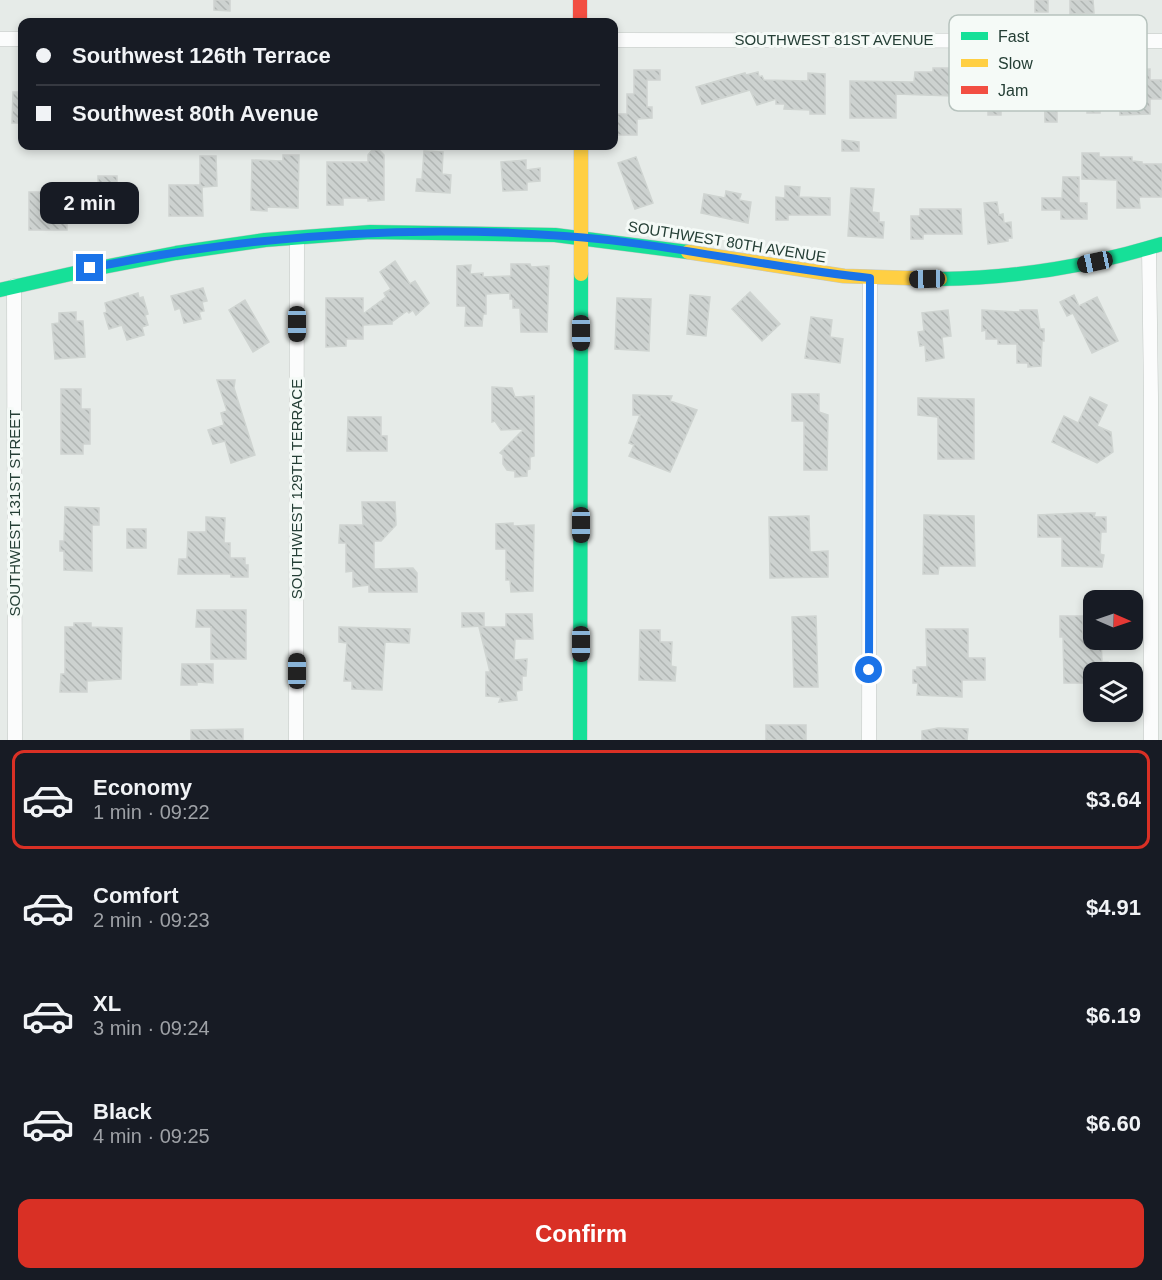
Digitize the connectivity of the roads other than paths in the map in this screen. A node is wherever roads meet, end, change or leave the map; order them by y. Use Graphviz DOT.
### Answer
graph roads {
  1 [pos="580,0"];
  2 [pos="580,18"];
  3 [pos="0,39"];
  4 [pos="18,39"];
  5 [pos="618,40"];
  6 [pos="949,41"];
  7 [pos="1147,41"];
  8 [pos="1162,41"];
  9 [pos="581,150"];
  10 [pos="297,238"];
  11 [pos="582,238"];
  12 [pos="1156,246"];
  13 [pos="870,278"];
  14 [pos="14,286"];
  15 [pos="0,290"];
  16 [pos="15,740"];
  17 [pos="296,740"];
  18 [pos="580,740"];
  19 [pos="869,740"];
  20 [pos="1151,740"];
  1 -- 2 [label="street"];
  3 -- 4 [label="street"];
  5 -- 6 [label="street, SOUTHWEST 81ST AVENUE"];
  7 -- 8 [label="street, SOUTHWEST 81ST AVENUE"];
  9 -- 11 [label="street"];
  10 -- 11 [label="street, SOUTHWEST 80TH AVENUE"];
  10 -- 14 [label="street, SOUTHWEST 80TH AVENUE"];
  10 -- 17 [label="street, SOUTHWEST 129TH TERRACE"];
  11 -- 13 [label="street, SOUTHWEST 80TH AVENUE"];
  11 -- 18 [label="street"];
  12 -- 13 [label="street, SOUTHWEST 80TH AVENUE"];
  12 -- 20 [label="street"];
  13 -- 19 [label="street"];
  14 -- 15 [label="street, SOUTHWEST 80TH AVENUE"];
  14 -- 16 [label="street, SOUTHWEST 131ST STREET"];
}
